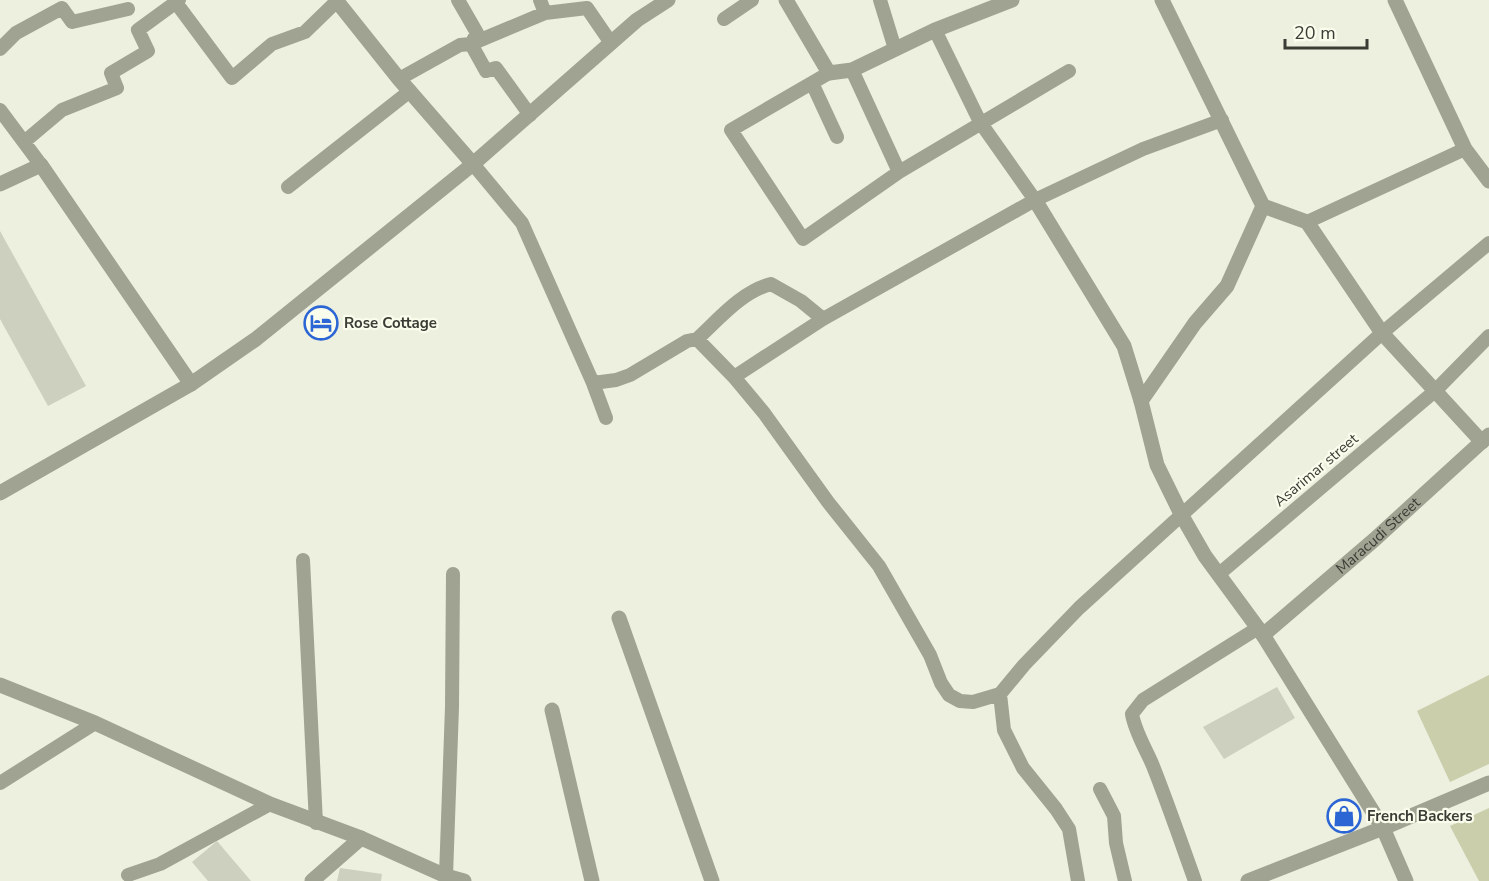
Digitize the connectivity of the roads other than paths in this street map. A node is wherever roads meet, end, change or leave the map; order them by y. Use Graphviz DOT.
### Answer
graph roads {
  1 [pos="458,0"];
  2 [pos="540,0"];
  3 [pos="669,0"];
  4 [pos="752,0"];
  5 [pos="786,0"];
  6 [pos="880,0"];
  7 [pos="1012,0"];
  8 [pos="1162,0"];
  9 [pos="1395,0"];
  10 [pos="176,1"];
  11 [pos="336,1"];
  12 [pos="128,9"];
  13 [pos="545,14"];
  14 [pos="724,19"];
  15 [pos="935,30"];
  16 [pos="611,43"];
  17 [pos="471,44"];
  18 [pos="895,48"];
  19 [pos="0,49"];
  20 [pos="852,70"];
  21 [pos="1069,71"];
  22 [pos="829,73"];
  23 [pos="399,79"];
  24 [pos="812,83"];
  25 [pos="410,91"];
  26 [pos="0,110"];
  27 [pos="530,115"];
  28 [pos="1222,120"];
  29 [pos="980,122"];
  30 [pos="837,137"];
  31 [pos="24,142"];
  32 [pos="1465,149"];
  33 [pos="473,164"];
  34 [pos="41,165"];
  35 [pos="899,172"];
  36 [pos="1489,181"];
  37 [pos="0,184"];
  38 [pos="288,186"];
  39 [pos="1035,200"];
  40 [pos="1263,206"];
  41 [pos="1307,222"];
  42 [pos="1489,243"];
  43 [pos="823,319"];
  44 [pos="1382,333"];
  45 [pos="1489,336"];
  46 [pos="697,339"];
  47 [pos="734,376"];
  48 [pos="593,383"];
  49 [pos="192,384"];
  50 [pos="1435,391"];
  51 [pos="1141,401"];
  52 [pos="606,418"];
  53 [pos="1485,439"];
  54 [pos="0,494"];
  55 [pos="1182,516"];
  56 [pos="303,560"];
  57 [pos="453,574"];
  58 [pos="1219,574"];
  59 [pos="619,618"];
  60 [pos="1260,631"];
  61 [pos="0,685"];
  62 [pos="1000,694"];
  63 [pos="552,710"];
  64 [pos="95,723"];
  65 [pos="0,783"];
  66 [pos="1489,783"];
  67 [pos="1100,789"];
  68 [pos="270,804"];
  69 [pos="316,823"];
  70 [pos="1383,828"];
  71 [pos="361,838"];
  72 [pos="128,875"];
  73 [pos="446,876"];
  74 [pos="312,881"];
  75 [pos="464,881"];
  76 [pos="592,881"];
  77 [pos="712,881"];
  78 [pos="1078,881"];
  79 [pos="1125,881"];
  80 [pos="1195,881"];
  81 [pos="1248,881"];
  82 [pos="1406,881"];
  1 -- 17 [label="lane"];
  2 -- 13 [label="lane"];
  3 -- 16 [label="street"];
  4 -- 14 [label="lane"];
  5 -- 22 [label="street"];
  6 -- 18 [label="lane"];
  7 -- 15 [label="street"];
  8 -- 28 [label="street"];
  9 -- 32 [label="street"];
  10 -- 11 [label="lane"];
  10 -- 31 [label="lane"];
  11 -- 23 [label="street"];
  12 -- 19 [label="lane"];
  13 -- 16 [label="lane"];
  13 -- 17 [label="lane"];
  15 -- 18 [label="street"];
  15 -- 29 [label="lane"];
  16 -- 27 [label="street"];
  17 -- 23 [label="lane"];
  17 -- 27 [label="lane"];
  18 -- 20 [label="street"];
  20 -- 22 [label="street"];
  20 -- 35 [label="lane"];
  21 -- 29 [label="lane"];
  22 -- 24 [label="lane"];
  23 -- 25 [label="street"];
  24 -- 30 [label="lane"];
  24 -- 35 [label="lane"];
  25 -- 33 [label="street"];
  25 -- 38 [label="lane"];
  26 -- 31 [label="lane"];
  27 -- 33 [label="street"];
  28 -- 39 [label="lane"];
  28 -- 40 [label="street"];
  29 -- 35 [label="lane"];
  29 -- 39 [label="lane"];
  31 -- 34 [label="lane"];
  32 -- 36 [label="street"];
  32 -- 41 [label="lane"];
  33 -- 48 [label="lane"];
  33 -- 49 [label="street"];
  34 -- 37 [label="street"];
  34 -- 49 [label="street"];
  39 -- 43 [label="lane"];
  39 -- 51 [label="street"];
  40 -- 41 [label="street"];
  40 -- 51 [label="street"];
  41 -- 44 [label="street"];
  42 -- 44 [label="lane"];
  43 -- 46 [label="lane"];
  43 -- 47 [label="lane"];
  44 -- 50 [label="street"];
  44 -- 55 [label="lane"];
  45 -- 50 [label="lane, Asarimar street"];
  46 -- 47 [label="lane"];
  46 -- 48 [label="lane"];
  47 -- 62 [label="lane"];
  48 -- 52 [label="lane"];
  49 -- 54 [label="street"];
  50 -- 53 [label="street"];
  50 -- 58 [label="lane, Asarimar street"];
  51 -- 55 [label="street"];
  53 -- 60 [label="street, Maracudi Street"];
  55 -- 58 [label="street"];
  55 -- 62 [label="lane"];
  56 -- 69 [label="lane"];
  57 -- 73 [label="lane"];
  58 -- 60 [label="street"];
  59 -- 77 [label="street"];
  60 -- 70 [label="street"];
  60 -- 80 [label="lane"];
  61 -- 64 [label="street"];
  62 -- 78 [label="lane"];
  63 -- 76 [label="street"];
  64 -- 65 [label="lane"];
  64 -- 68 [label="street"];
  66 -- 70 [label="street"];
  67 -- 79 [label="lane"];
  68 -- 69 [label="street"];
  68 -- 72 [label="lane"];
  69 -- 71 [label="street"];
  70 -- 81 [label="street"];
  70 -- 82 [label="street"];
  71 -- 73 [label="street"];
  71 -- 74 [label="street"];
  73 -- 75 [label="street"];
}
